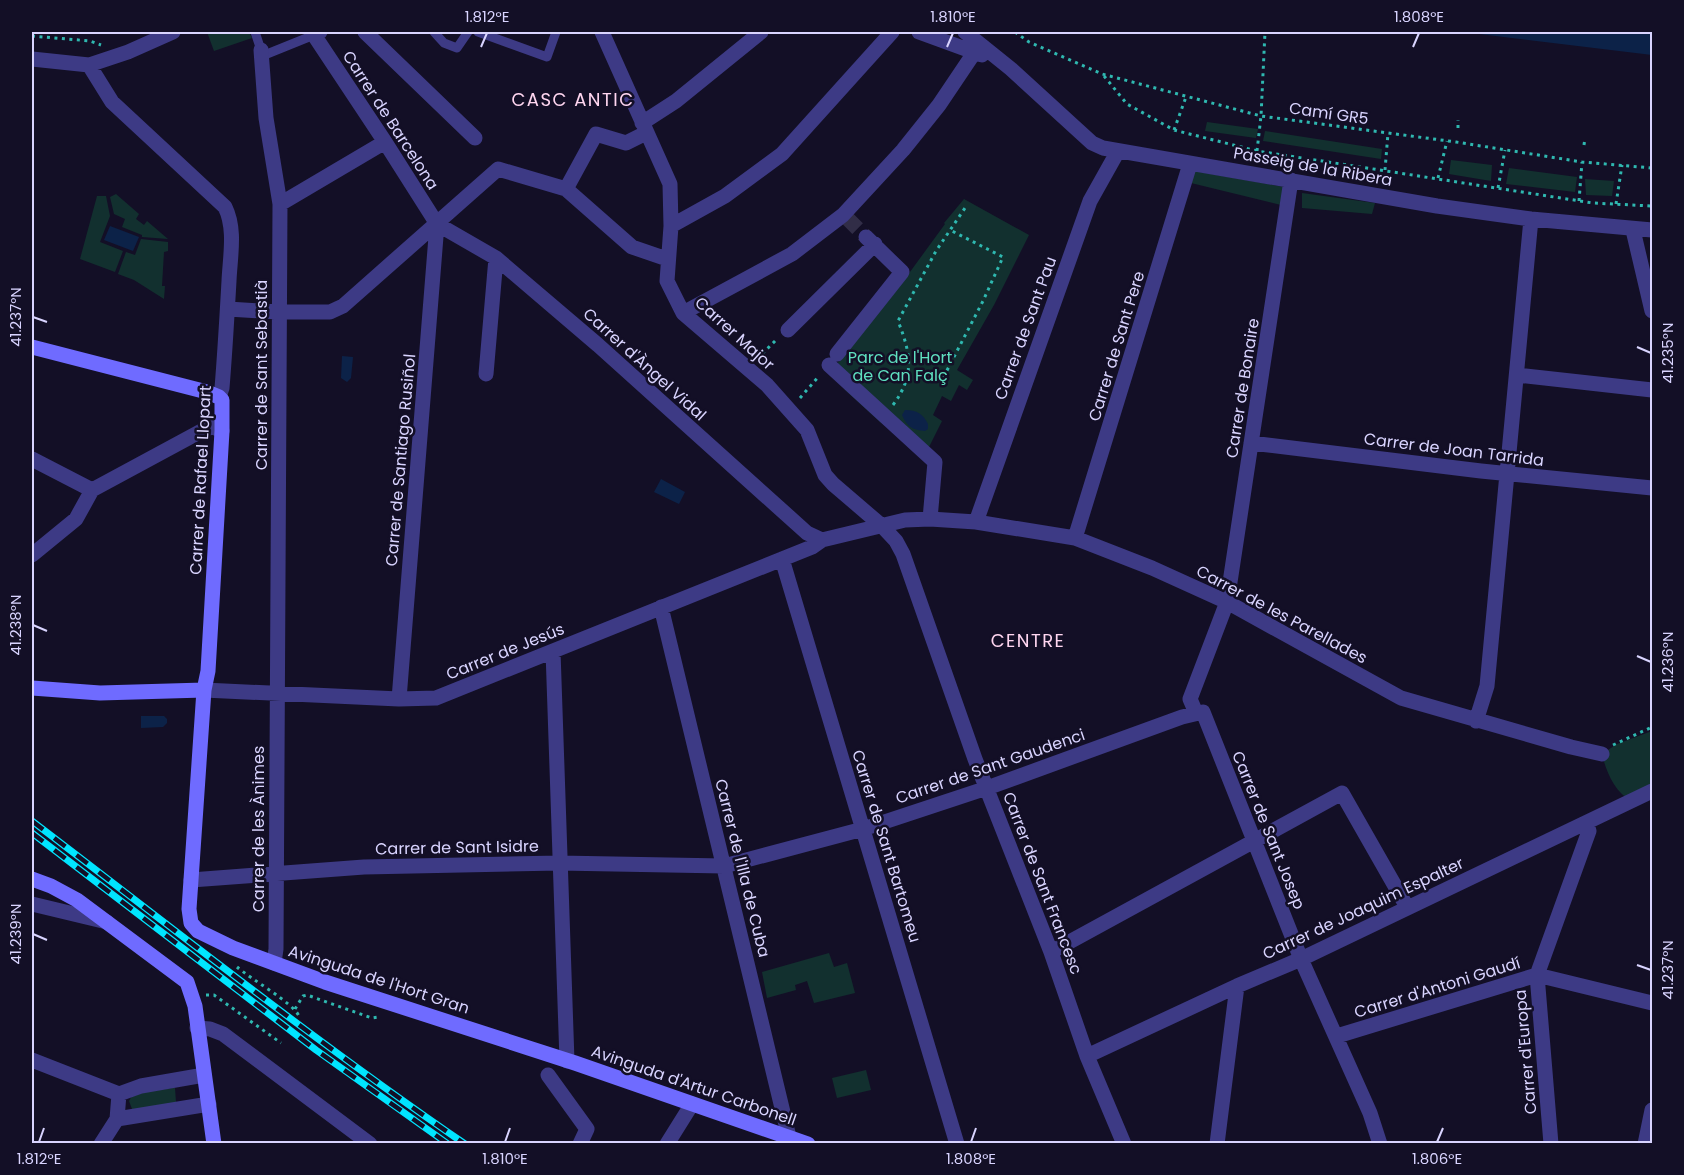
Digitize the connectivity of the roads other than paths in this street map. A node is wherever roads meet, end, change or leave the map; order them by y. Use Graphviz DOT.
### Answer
graph roads {
  1 [pos="173,32"];
  2 [pos="255,32"];
  3 [pos="365,32"];
  4 [pos="434,32"];
  5 [pos="468,32"];
  6 [pos="478,32"];
  7 [pos="556,32"];
  8 [pos="602,32"];
  9 [pos="761,32"];
  10 [pos="892,32"];
  11 [pos="919,32"];
  12 [pos="965,32"];
  13 [pos="317,33"];
  14 [pos="262,53"];
  15 [pos="974,53"];
  16 [pos="32,58"];
  17 [pos="999,60"];
  18 [pos="89,65"];
  19 [pos="644,128"];
  20 [pos="475,138"];
  21 [pos="386,142"];
  22 [pos="1118,151"];
  23 [pos="1190,164"];
  24 [pos="1291,180"];
  25 [pos="566,189"];
  26 [pos="280,204"];
  27 [pos="1531,219"];
  28 [pos="437,224"];
  29 [pos="670,226"];
  30 [pos="1633,230"];
  31 [pos="1653,230"];
  32 [pos="495,258"];
  33 [pos="667,260"];
  34 [pos="228,309"];
  35 [pos="1653,311"];
  36 [pos="279,312"];
  37 [pos="683,313"];
  38 [pos="788,330"];
  39 [pos="32,346"];
  40 [pos="486,374"];
  41 [pos="1517,375"];
  42 [pos="1653,390"];
  43 [pos="219,397"];
  44 [pos="222,430"];
  45 [pos="1251,443"];
  46 [pos="32,459"];
  47 [pos="1507,474"];
  48 [pos="1653,488"];
  49 [pos="92,490"];
  50 [pos="930,519"];
  51 [pos="976,522"];
  52 [pos="882,526"];
  53 [pos="1075,538"];
  54 [pos="822,540"];
  55 [pos="32,555"];
  56 [pos="782,559"];
  57 [pos="1227,602"];
  58 [pos="661,607"];
  59 [pos="553,651"];
  60 [pos="32,688"];
  61 [pos="204,690"];
  62 [pos="277,695"];
  63 [pos="399,699"];
  64 [pos="1196,713"];
  65 [pos="1476,721"];
  66 [pos="1601,754"];
  67 [pos="987,788"];
  68 [pos="1653,791"];
  69 [pos="1587,824"];
  70 [pos="863,829"];
  71 [pos="1254,842"];
  72 [pos="559,863"];
  73 [pos="724,866"];
  74 [pos="276,873"];
  75 [pos="32,879"];
  76 [pos="191,880"];
  77 [pos="32,904"];
  78 [pos="1407,908"];
  79 [pos="189,917"];
  80 [pos="107,922"];
  81 [pos="1051,952"];
  82 [pos="1301,959"];
  83 [pos="274,963"];
  84 [pos="1537,975"];
  85 [pos="1237,986"];
  86 [pos="1653,1003"];
  87 [pos="198,1028"];
  88 [pos="1337,1036"];
  89 [pos="1087,1056"];
  90 [pos="32,1060"];
  91 [pos="567,1061"];
  92 [pos="204,1075"];
  93 [pos="548,1075"];
  94 [pos="119,1094"];
  95 [pos="208,1104"];
  96 [pos="692,1104"];
  97 [pos="1653,1110"];
  98 [pos="117,1119"];
  99 [pos="789,1137"];
  100 [pos="101,1143"];
  101 [pos="214,1143"];
  102 [pos="370,1143"];
  103 [pos="580,1143"];
  104 [pos="667,1143"];
  105 [pos="808,1143"];
  106 [pos="957,1143"];
  107 [pos="1124,1143"];
  108 [pos="1217,1143"];
  109 [pos="1380,1143"];
  110 [pos="1551,1143"];
  111 [pos="1645,1143"];
  1 -- 18 [label="street"];
  2 -- 14 [label="lane"];
  3 -- 20 [label="street"];
  4 -- 5 [label="lane"];
  6 -- 7 [label="lane"];
  8 -- 19 [label="street, Carrer Major"];
  9 -- 19 [label="street"];
  10 -- 29 [label="street"];
  11 -- 15 [label="street, Passeig de la Ribera"];
  12 -- 17 [label="street, Passeig de la Ribera"];
  13 -- 14 [label="lane"];
  13 -- 21 [label="street, Carrer de Barcelona"];
  14 -- 26 [label="street, Carrer de Sant Sebastià"];
  15 -- 17 [label="street, Passeig de la Ribera"];
  15 -- 37 [label="street"];
  16 -- 18 [label="street"];
  17 -- 22 [label="street, Passeig de la Ribera"];
  18 -- 34 [label="street, Carrer de Rafael Llopart"];
  19 -- 25 [label="street"];
  19 -- 29 [label="street, Carrer Major"];
  21 -- 26 [label="street"];
  21 -- 28 [label="street, Carrer de Barcelona"];
  22 -- 23 [label="street, Passeig de la Ribera"];
  22 -- 51 [label="street, Carrer de Sant Pau"];
  23 -- 24 [label="street, Passeig de la Ribera"];
  23 -- 53 [label="street, Carrer de Sant Pere"];
  24 -- 27 [label="street, Passeig de la Ribera"];
  24 -- 45 [label="street, Carrer de Bonaire"];
  25 -- 28 [label="street"];
  25 -- 33 [label="street"];
  26 -- 36 [label="street, Carrer de Sant Sebastià"];
  27 -- 30 [label="street, Passeig de la Ribera"];
  27 -- 41 [label="street"];
  28 -- 32 [label="street, Carrer d'Àngel Vidal"];
  28 -- 36 [label="street"];
  28 -- 63 [label="street, Carrer de Santiago Rusiñol"];
  29 -- 33 [label="street, Carrer Major"];
  30 -- 31 [label="street, Passeig de la Ribera"];
  30 -- 35 [label="street"];
  32 -- 40 [label="street"];
  32 -- 54 [label="street, Carrer d'Àngel Vidal"];
  33 -- 37 [label="street, Carrer Major"];
  34 -- 36 [label="street"];
  34 -- 43 [label="street, Carrer de Rafael Llopart"];
  36 -- 62 [label="street, Carrer de Sant Sebastià"];
  37 -- 52 [label="street, Carrer Major"];
  38 -- 50 [label="street"];
  39 -- 43 [label="street"];
  41 -- 42 [label="street"];
  41 -- 47 [label="street"];
  43 -- 44 [label="street, Carrer de Rafael Llopart"];
  44 -- 49 [label="street"];
  44 -- 61 [label="street, Carrer de Rafael Llopart"];
  45 -- 47 [label="street, Carrer de Joan Tarrida"];
  45 -- 57 [label="street, Carrer de Bonaire"];
  46 -- 49 [label="street"];
  47 -- 48 [label="street, Carrer de Joan Tarrida"];
  47 -- 65 [label="street"];
  49 -- 55 [label="street"];
  50 -- 51 [label="street, Carrer de les Parellades"];
  50 -- 52 [label="street, Carrer de les Parellades"];
  51 -- 53 [label="street, Carrer de les Parellades"];
  52 -- 54 [label="street, Carrer de Jesús"];
  52 -- 67 [label="street, Carrer de Sant Francesc"];
  53 -- 57 [label="street, Carrer de les Parellades"];
  54 -- 56 [label="street, Carrer de Jesús"];
  56 -- 58 [label="street, Carrer de Jesús"];
  56 -- 70 [label="street, Carrer de Sant Bartomeu"];
  57 -- 64 [label="street"];
  57 -- 65 [label="street, Carrer de les Parellades"];
  58 -- 59 [label="street, Carrer de Jesús"];
  58 -- 73 [label="street, Carrer de l'Illa de Cuba"];
  59 -- 63 [label="street, Carrer de Jesús"];
  59 -- 72 [label="street"];
  60 -- 61 [label="street"];
  61 -- 62 [label="street, Carrer de Jesús"];
  61 -- 76 [label="street, Carrer de Rafael Llopart"];
  62 -- 63 [label="street, Carrer de Jesús"];
  62 -- 74 [label="street, Carrer de les Ànimes"];
  64 -- 67 [label="street, Carrer de Sant Gaudenci"];
  64 -- 71 [label="street, Carrer de Sant Josep"];
  65 -- 66 [label="street, Carrer de les Parellades"];
  67 -- 70 [label="street, Carrer de Sant Gaudenci"];
  67 -- 81 [label="street, Carrer de Sant Francesc"];
  68 -- 69 [label="street, Carrer de Joaquim Espalter"];
  69 -- 78 [label="street, Carrer de Joaquim Espalter"];
  69 -- 84 [label="street, Carrer d'Europa"];
  70 -- 73 [label="street, Carrer de Sant Gaudenci"];
  70 -- 106 [label="street, Carrer de Sant Bartomeu"];
  71 -- 78 [label="street"];
  71 -- 81 [label="street"];
  71 -- 82 [label="street, Carrer de Sant Josep"];
  72 -- 73 [label="street, Carrer de Sant Isidre"];
  72 -- 74 [label="street, Carrer de Sant Isidre"];
  72 -- 91 [label="street"];
  73 -- 99 [label="street, Carrer de l'Illa de Cuba"];
  74 -- 76 [label="street, Carrer de Sant Isidre"];
  74 -- 83 [label="street, Carrer de les Ànimes"];
  75 -- 80 [label="street"];
  76 -- 79 [label="street, Carrer de Rafael Llopart"];
  77 -- 80 [label="street"];
  78 -- 82 [label="street, Carrer de Joaquim Espalter"];
  79 -- 83 [label="street, Avinguda de l'Hort Gran"];
  80 -- 87 [label="street"];
  81 -- 89 [label="street, Carrer de Sant Francesc"];
  82 -- 85 [label="street, Carrer de Joaquim Espalter"];
  82 -- 88 [label="street, Carrer de Sant Josep"];
  83 -- 91 [label="street, Avinguda de l'Hort Gran"];
  84 -- 86 [label="street, Carrer d'Antoni Gaudí"];
  84 -- 88 [label="street, Carrer d'Antoni Gaudí"];
  84 -- 110 [label="street, Carrer d'Europa"];
  85 -- 89 [label="street, Carrer de Joaquim Espalter"];
  85 -- 108 [label="street"];
  87 -- 92 [label="street"];
  87 -- 102 [label="street"];
  88 -- 109 [label="street, Carrer de Sant Josep"];
  89 -- 107 [label="street, Carrer de Sant Francesc"];
  90 -- 94 [label="street"];
  91 -- 96 [label="street, Avinguda d'Artur Carbonell"];
  92 -- 94 [label="street"];
  92 -- 95 [label="street"];
  93 -- 103 [label="street"];
  94 -- 98 [label="street"];
  95 -- 98 [label="street"];
  95 -- 101 [label="street"];
  96 -- 99 [label="street, Avinguda d'Artur Carbonell"];
  96 -- 104 [label="street"];
  97 -- 111 [label="street"];
  98 -- 100 [label="street"];
  99 -- 105 [label="street, Avinguda d'Artur Carbonell"];
}
